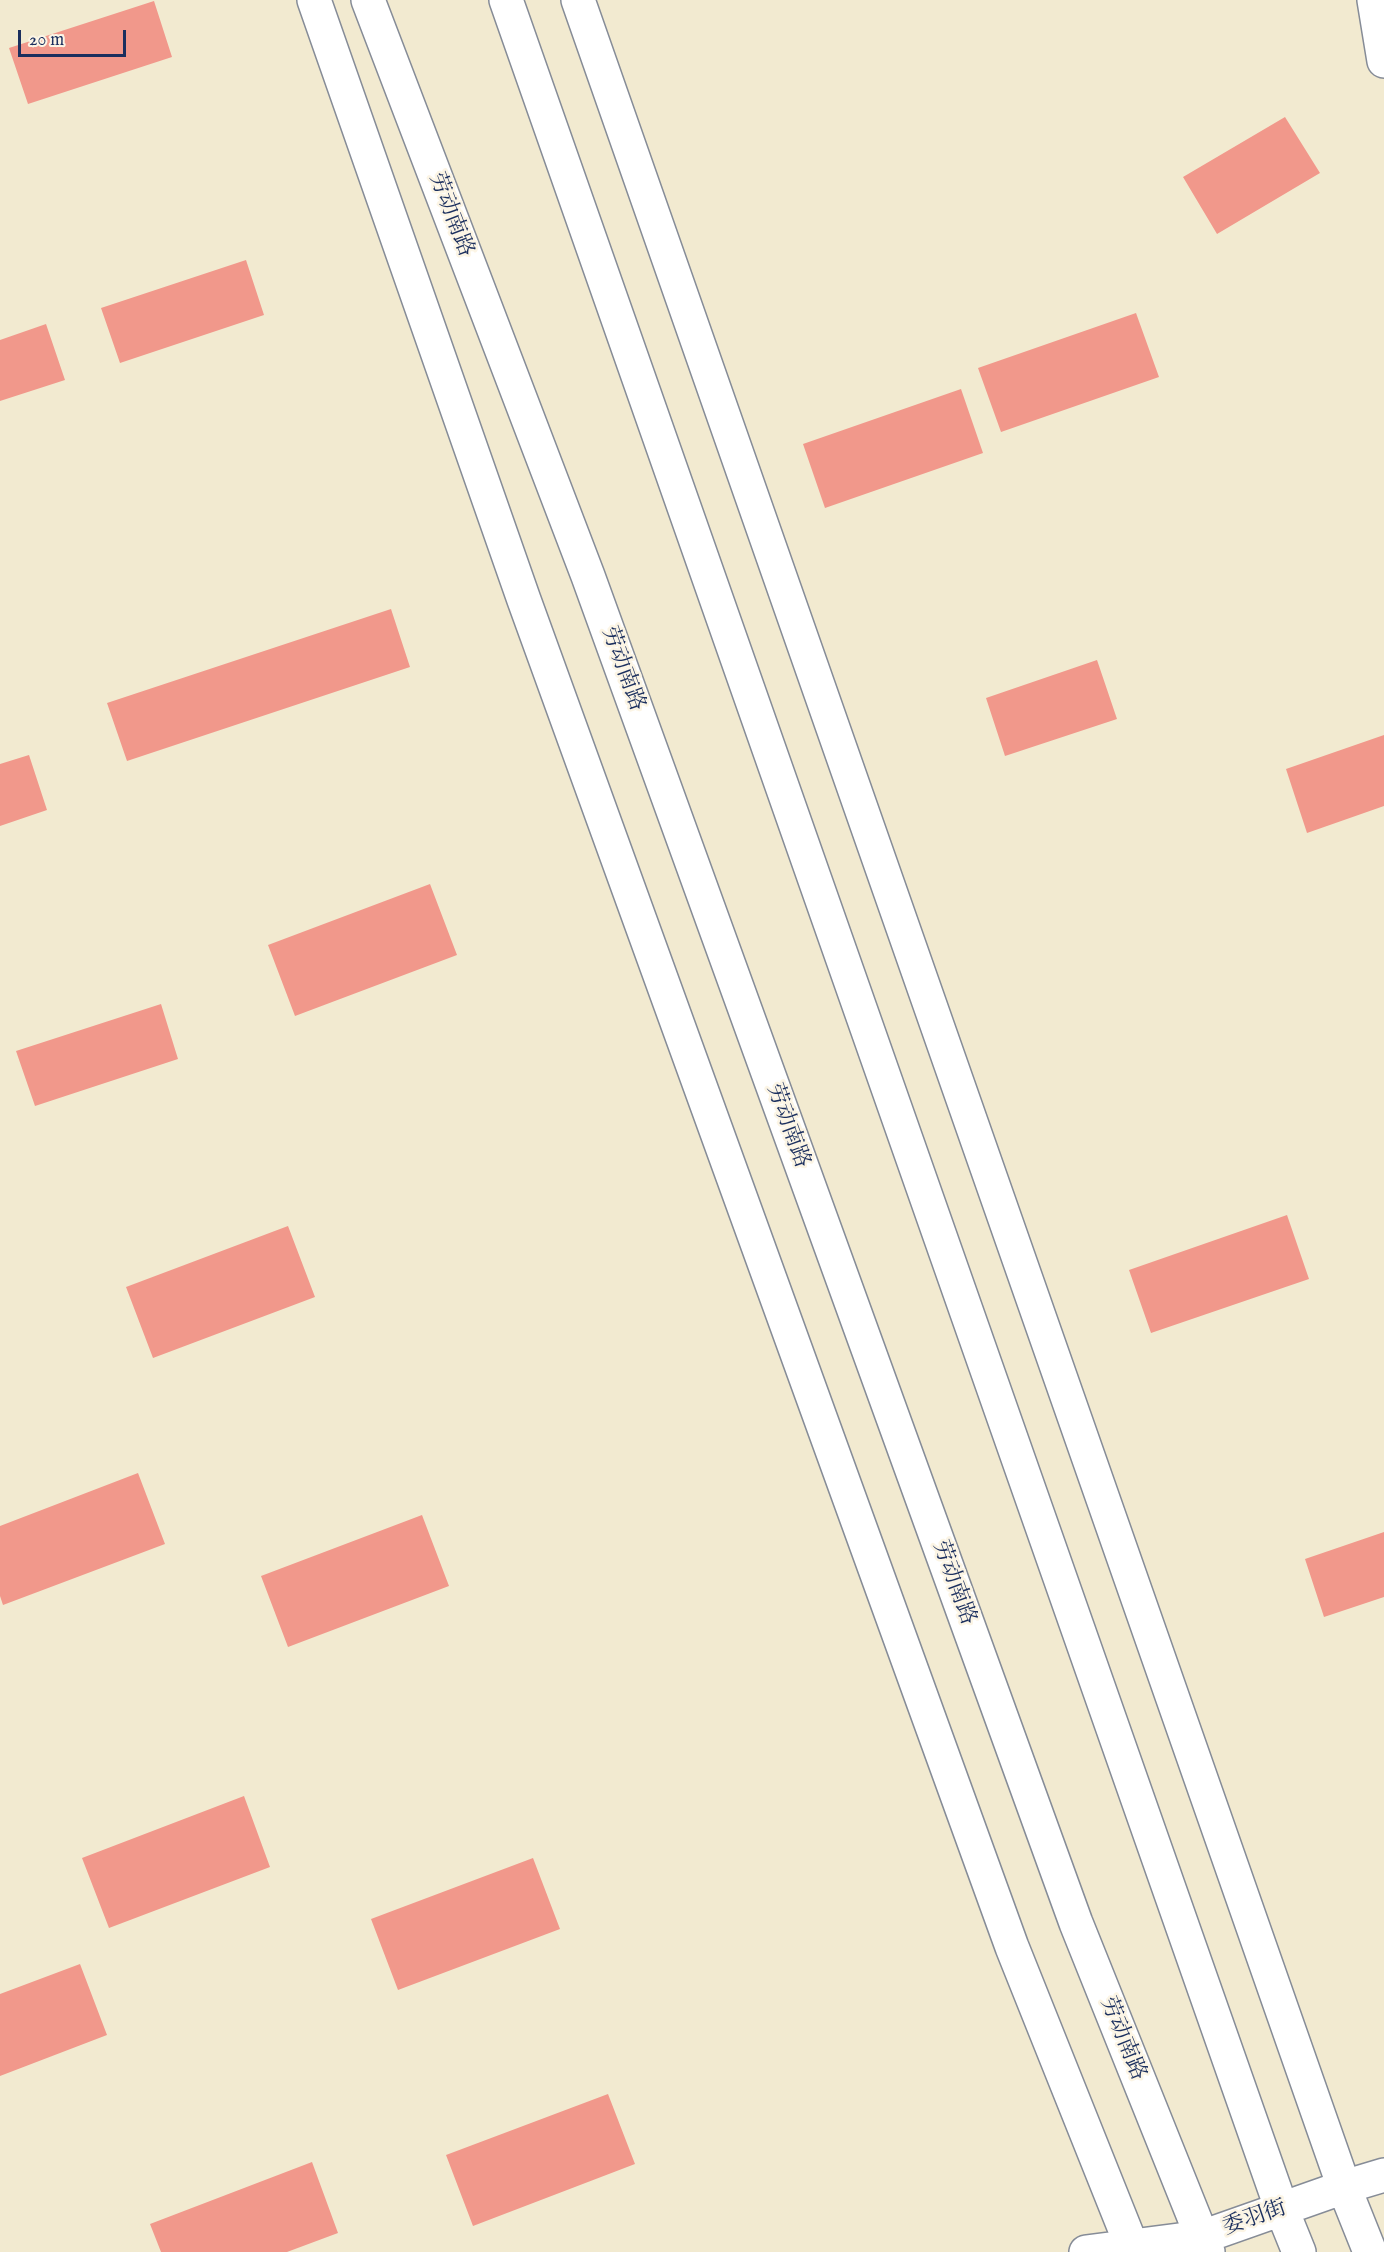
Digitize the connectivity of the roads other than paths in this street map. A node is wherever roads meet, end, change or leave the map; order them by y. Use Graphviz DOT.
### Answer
graph roads {
  1 [pos="314,0"];
  2 [pos="368,0"];
  3 [pos="506,0"];
  4 [pos="578,0"];
  5 [pos="1374,0"];
  6 [pos="1384,61"];
  7 [pos="1384,2175"];
  8 [pos="1344,2187"];
  9 [pos="1282,2210"];
  10 [pos="1205,2245"];
  11 [pos="1133,2249"];
  12 [pos="1086,2252"];
  13 [pos="1299,2252"];
  14 [pos="1370,2252"];
  1 -- 11 [label="street"];
  2 -- 10 [label="street, 劳动南路"];
  3 -- 9 [label="street"];
  4 -- 8 [label="street"];
  5 -- 6 [label="street"];
  7 -- 8 [label="street, 委羽街"];
  8 -- 9 [label="street, 委羽街"];
  8 -- 14 [label="street"];
  9 -- 10 [label="street, 委羽街"];
  9 -- 13 [label="street"];
  10 -- 11 [label="street, 委羽街"];
  11 -- 12 [label="street, 委羽街"];
}
